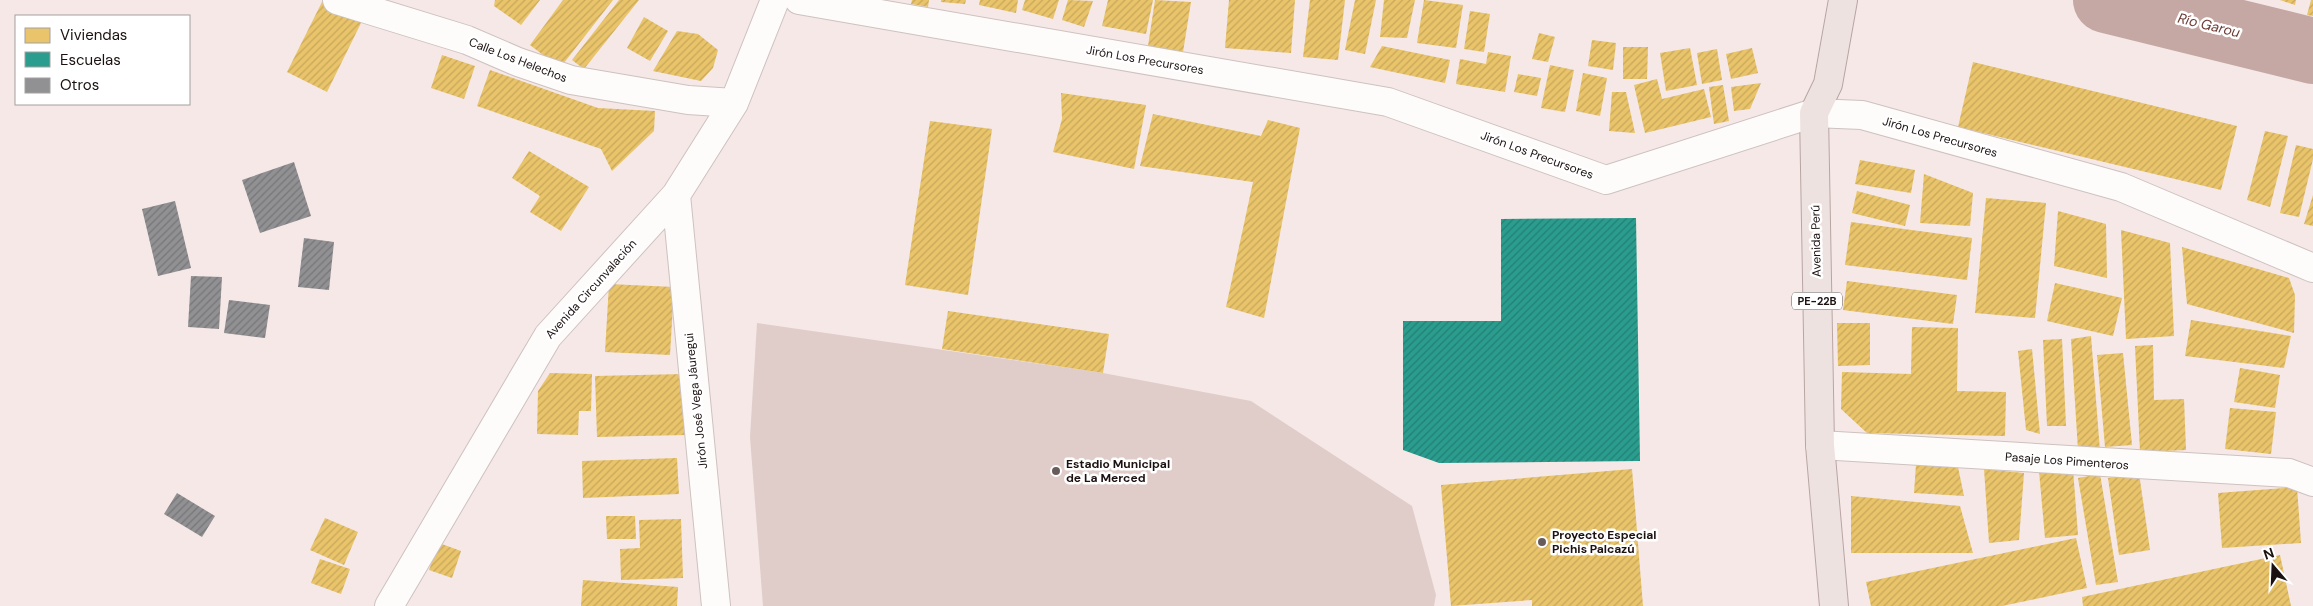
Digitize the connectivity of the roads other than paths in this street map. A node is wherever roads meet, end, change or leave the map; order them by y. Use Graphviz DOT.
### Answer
graph roads {
  1 [pos="337,0"];
  2 [pos="775,0"];
  3 [pos="799,0"];
  4 [pos="1843,0"];
  5 [pos="734,103"];
  6 [pos="1814,113"];
  7 [pos="676,195"];
  8 [pos="2313,268"];
  9 [pos="1820,446"];
  10 [pos="2313,482"];
  11 [pos="389,606"];
  12 [pos="716,606"];
  13 [pos="1834,606"];
  1 -- 5 [label="street, Calle Los Helechos"];
  2 -- 5 [label="street, Avenida Circunvalación"];
  3 -- 6 [label="street, Jirón Los Precursores"];
  4 -- 6 [label="highway, Avenida Perú / PE-22B"];
  5 -- 7 [label="street, Avenida Circunvalación"];
  6 -- 8 [label="street, Jirón Los Precursores"];
  6 -- 9 [label="highway, Avenida Perú / PE-22B"];
  7 -- 11 [label="street, Avenida Circunvalación"];
  7 -- 12 [label="street, Jirón José Vega Jáuregui"];
  9 -- 10 [label="street, Pasaje Los Pimenteros"];
  9 -- 13 [label="highway, Avenida Perú / PE-22B"];
}
